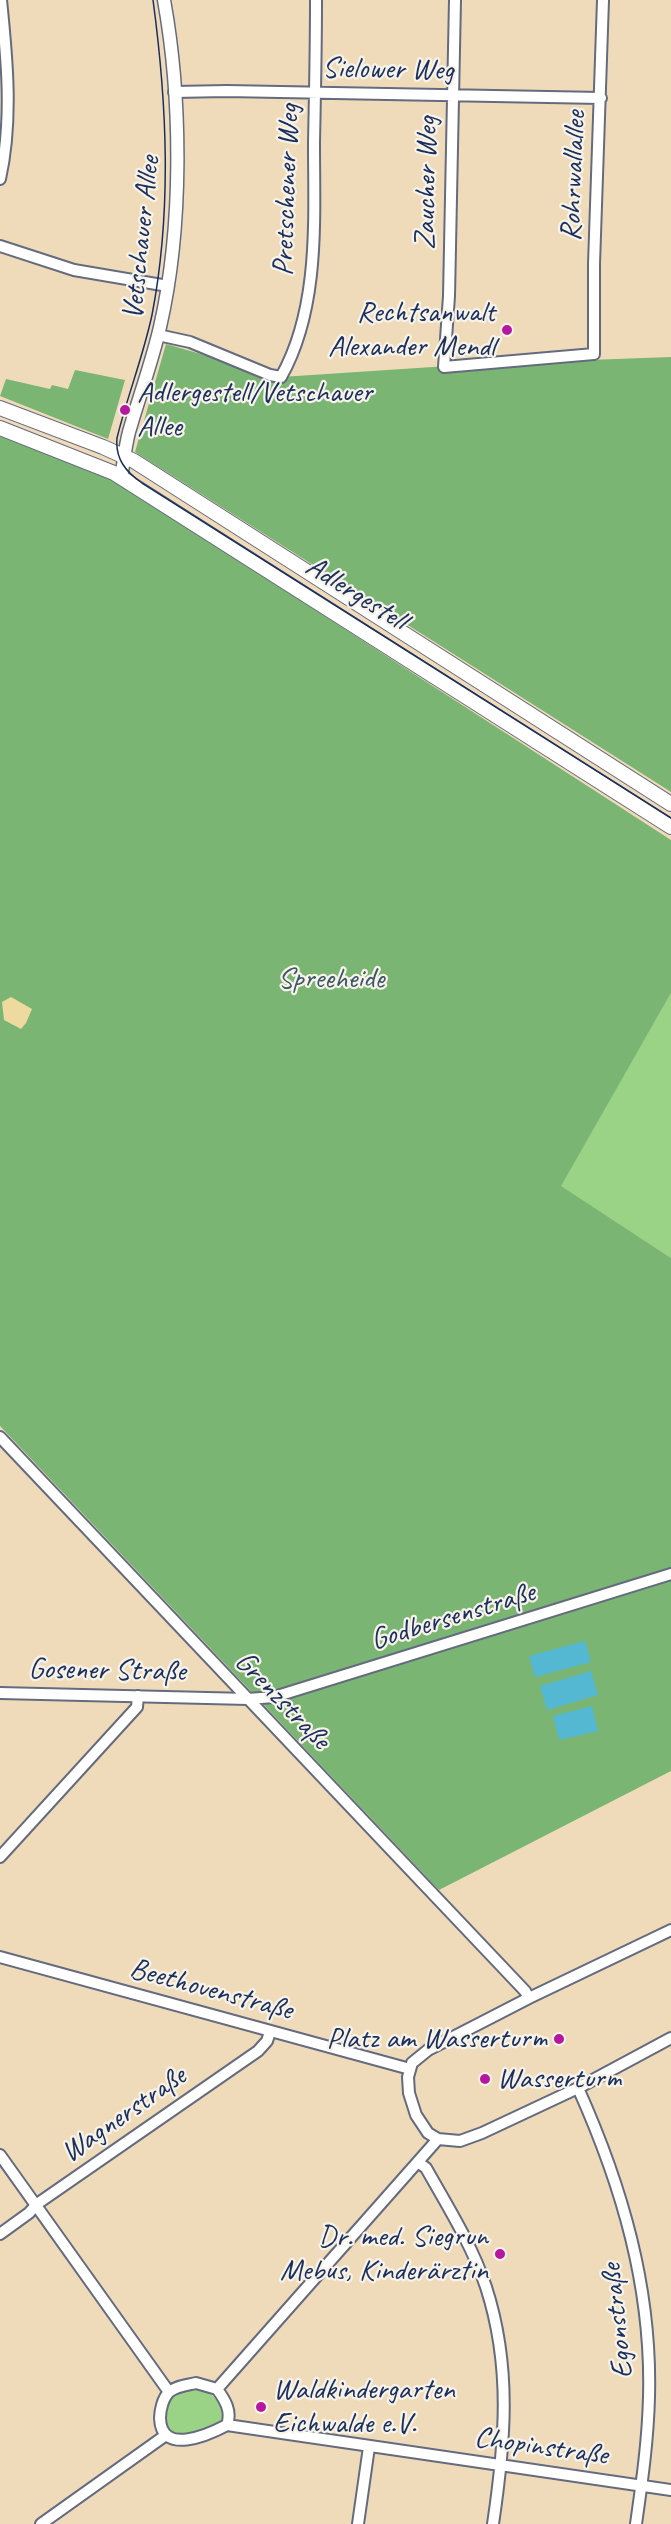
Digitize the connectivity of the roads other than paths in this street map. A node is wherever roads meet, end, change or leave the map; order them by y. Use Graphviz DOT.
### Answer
graph roads {
  1 [pos="1,0"];
  2 [pos="164,0"];
  3 [pos="316,0"];
  4 [pos="455,0"];
  5 [pos="603,0"];
  6 [pos="174,92"];
  7 [pos="315,93"];
  8 [pos="452,96"];
  9 [pos="601,98"];
  10 [pos="0,179"];
  11 [pos="0,246"];
  12 [pos="168,286"];
  13 [pos="158,335"];
  14 [pos="594,354"];
  15 [pos="0,408"];
  16 [pos="0,428"];
  17 [pos="124,456"];
  18 [pos="121,477"];
  19 [pos="671,804"];
  20 [pos="671,827"];
  21 [pos="0,1437"];
  22 [pos="671,1574"];
  23 [pos="0,1693"];
  24 [pos="138,1696"];
  25 [pos="248,1699"];
  26 [pos="0,1857"];
  27 [pos="671,1930"];
  28 [pos="0,1957"];
  29 [pos="529,1998"];
  30 [pos="270,2032"];
  31 [pos="671,2038"];
  32 [pos="410,2069"];
  33 [pos="578,2088"];
  34 [pos="438,2139"];
  35 [pos="0,2155"];
  36 [pos="419,2163"];
  37 [pos="37,2204"];
  38 [pos="0,2234"];
  39 [pos="217,2389"];
  40 [pos="169,2392"];
  41 [pos="227,2425"];
  42 [pos="166,2435"];
  43 [pos="369,2447"];
  44 [pos="501,2466"];
  45 [pos="641,2486"];
  46 [pos="671,2490"];
  47 [pos="41,2524"];
  48 [pos="358,2524"];
  49 [pos="493,2524"];
  50 [pos="636,2524"];
  1 -- 10 [label="street"];
  2 -- 6 [label="street, Vetschauer Allee"];
  3 -- 7 [label="street, Pretschener Weg"];
  4 -- 8 [label="street, Zaucher Weg"];
  5 -- 9 [label="street, Rohrwallallee"];
  6 -- 7 [label="street, Sielower Weg"];
  6 -- 12 [label="street, Vetschauer Allee"];
  7 -- 8 [label="street, Sielower Weg"];
  7 -- 13 [label="street, Pretschener Weg"];
  8 -- 9 [label="street, Sielower Weg"];
  8 -- 14 [label="street, Zaucher Weg"];
  9 -- 14 [label="street, Rohrwallallee"];
  11 -- 12 [label="street"];
  12 -- 13 [label="street, Vetschauer Allee"];
  13 -- 17 [label="street, Vetschauer Allee"];
  15 -- 17 [label="main road, Adlergestell"];
  16 -- 18 [label="main road, Adlergestell"];
  17 -- 18 [label="street, Vetschauer Allee"];
  17 -- 19 [label="main road, Adlergestell"];
  18 -- 20 [label="main road, Adlergestell"];
  21 -- 25 [label="street, Grenzstraße"];
  22 -- 25 [label="street, Godbersenstraße"];
  23 -- 24 [label="street, Gosener Straße"];
  24 -- 25 [label="street, Gosener Straße"];
  24 -- 26 [label="street"];
  25 -- 29 [label="street, Grenzstraße"];
  27 -- 29 [label="street"];
  28 -- 30 [label="street, Beethovenstraße"];
  29 -- 32 [label="street"];
  30 -- 32 [label="street, Beethovenstraße"];
  30 -- 37 [label="street, Wagnerstraße"];
  31 -- 33 [label="street"];
  32 -- 34 [label="street"];
  33 -- 34 [label="street"];
  33 -- 45 [label="street, Egonstraße"];
  34 -- 36 [label="street"];
  35 -- 37 [label="street"];
  36 -- 39 [label="street"];
  36 -- 44 [label="street"];
  37 -- 38 [label="street, Wagnerstraße"];
  37 -- 40 [label="street"];
  39 -- 40 [label="street"];
  39 -- 41 [label="street"];
  40 -- 42 [label="street"];
  41 -- 42 [label="street"];
  41 -- 43 [label="street, Chopinstraße"];
  42 -- 47 [label="street"];
  43 -- 44 [label="street, Chopinstraße"];
  43 -- 48 [label="street"];
  44 -- 45 [label="street, Chopinstraße"];
  44 -- 49 [label="street"];
  45 -- 46 [label="street, Chopinstraße"];
  45 -- 50 [label="street, Egonstraße"];
}
